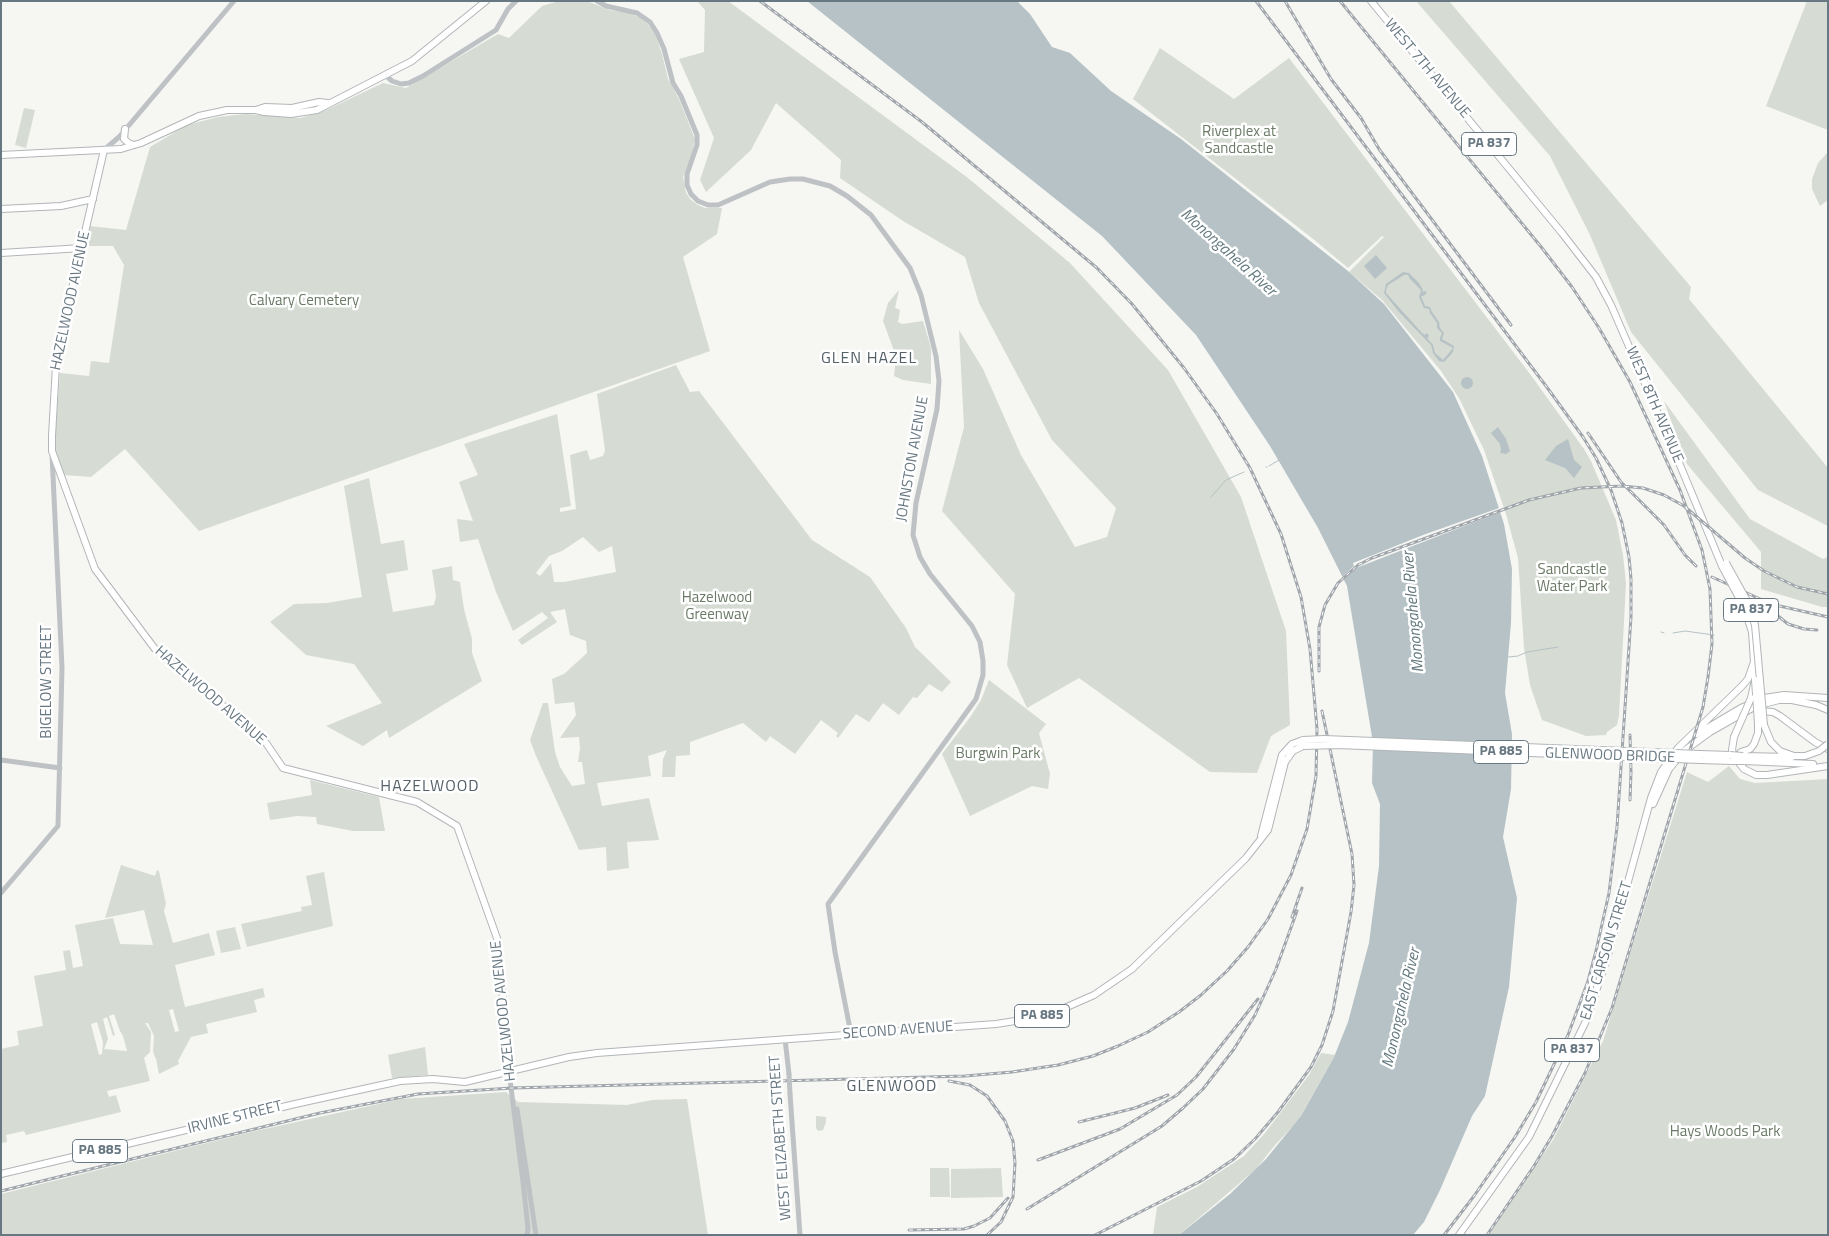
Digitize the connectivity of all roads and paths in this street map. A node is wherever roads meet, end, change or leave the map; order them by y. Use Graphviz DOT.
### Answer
graph roads {
  1 [pos="234,1"];
  2 [pos="486,1"];
  3 [pos="516,1"];
  4 [pos="597,1"];
  5 [pos="1371,1"];
  6 [pos="385,75"];
  7 [pos="125,130"];
  8 [pos="135,145"];
  9 [pos="104,150"];
  10 [pos="1,155"];
  11 [pos="93,199"];
  12 [pos="1,209"];
  13 [pos="82,248"];
  14 [pos="1,253"];
  15 [pos="1596,277"];
  16 [pos="52,451"];
  17 [pos="1724,565"];
  18 [pos="1754,662"];
  19 [pos="1755,680"];
  20 [pos="1828,698"];
  21 [pos="1828,710"];
  22 [pos="1737,717"];
  23 [pos="1761,724"];
  24 [pos="1303,743"];
  25 [pos="1828,746"];
  26 [pos="1678,748"];
  27 [pos="1743,756"];
  28 [pos="1806,756"];
  29 [pos="1700,757"];
  30 [pos="1730,757"];
  31 [pos="1,760"];
  32 [pos="1828,765"];
  33 [pos="60,768"];
  34 [pos="1639,843"];
  35 [pos="1,893"];
  36 [pos="851,1034"];
  37 [pos="785,1039"];
  38 [pos="509,1072"];
  39 [pos="472,1081"];
  40 [pos="514,1105"];
  41 [pos="1,1174"];
  42 [pos="536,1234"];
  43 [pos="527,1235"];
  44 [pos="800,1235"];
  45 [pos="1459,1235"];
  1 -- 7 [label="street"];
  2 -- 6 [label="main road"];
  3 -- 6 [label="street"];
  4 -- 36 [label="street, JOHNSTON AVENUE"];
  5 -- 15 [label="main road, WEST 7TH AVENUE / PA 837"];
  6 -- 8 [label="main road"];
  7 -- 8 [label="main road"];
  7 -- 9 [label="street"];
  8 -- 9 [label="main road"];
  9 -- 10 [label="main road"];
  9 -- 11 [label="main road, HAZELWOOD AVENUE"];
  11 -- 12 [label="main road"];
  11 -- 13 [label="main road, HAZELWOOD AVENUE"];
  13 -- 14 [label="main road"];
  13 -- 16 [label="main road, HAZELWOOD AVENUE"];
  15 -- 17 [label="main road, WEST 8TH AVENUE / PA 837"];
  16 -- 33 [label="street, BIGELOW STREET"];
  16 -- 38 [label="main road, HAZELWOOD AVENUE"];
  17 -- 18 [label="main road, PA 837, bridge"];
  17 -- 23 [label="main road, PA 837, bridge"];
  18 -- 19 [label="main road"];
  18 -- 26 [label="main road, PA 837"];
  19 -- 23 [label="main road, bridge"];
  19 -- 32 [label="main road, bridge"];
  20 -- 26 [label="main road"];
  21 -- 22 [label="main road, PA 837"];
  22 -- 25 [label="main road"];
  22 -- 34 [label="main road, PA 837"];
  23 -- 27 [label="main road"];
  23 -- 28 [label="main road, PA 837"];
  24 -- 29 [label="main road, GLENWOOD BRIDGE / PA 885, bridge"];
  24 -- 36 [label="main road, SECOND AVENUE / PA 885"];
  25 -- 28 [label="main road, bridge"];
  26 -- 34 [label="main road, PA 837"];
  27 -- 28 [label="main road"];
  27 -- 30 [label="main road, bridge"];
  27 -- 32 [label="main road"];
  29 -- 30 [label="main road, GLENWOOD BRIDGE / PA 885"];
  29 -- 30 [label="main road, GLENWOOD BRIDGE / PA 885"];
  31 -- 33 [label="street"];
  33 -- 35 [label="street, BIGELOW STREET"];
  34 -- 45 [label="main road, EAST CARSON STREET / PA 837"];
  36 -- 37 [label="main road, SECOND AVENUE / PA 885"];
  37 -- 38 [label="main road, SECOND AVENUE / PA 885"];
  37 -- 44 [label="street, WEST ELIZABETH STREET, bridge"];
  38 -- 39 [label="main road, SECOND AVENUE / PA 885"];
  38 -- 40 [label="street, HAZELWOOD AVENUE"];
  39 -- 41 [label="main road, IRVINE STREET / PA 885"];
  40 -- 42 [label="street, HAZELWOOD AVENUE"];
  40 -- 43 [label="street, HAZELWOOD AVENUE"];
}
